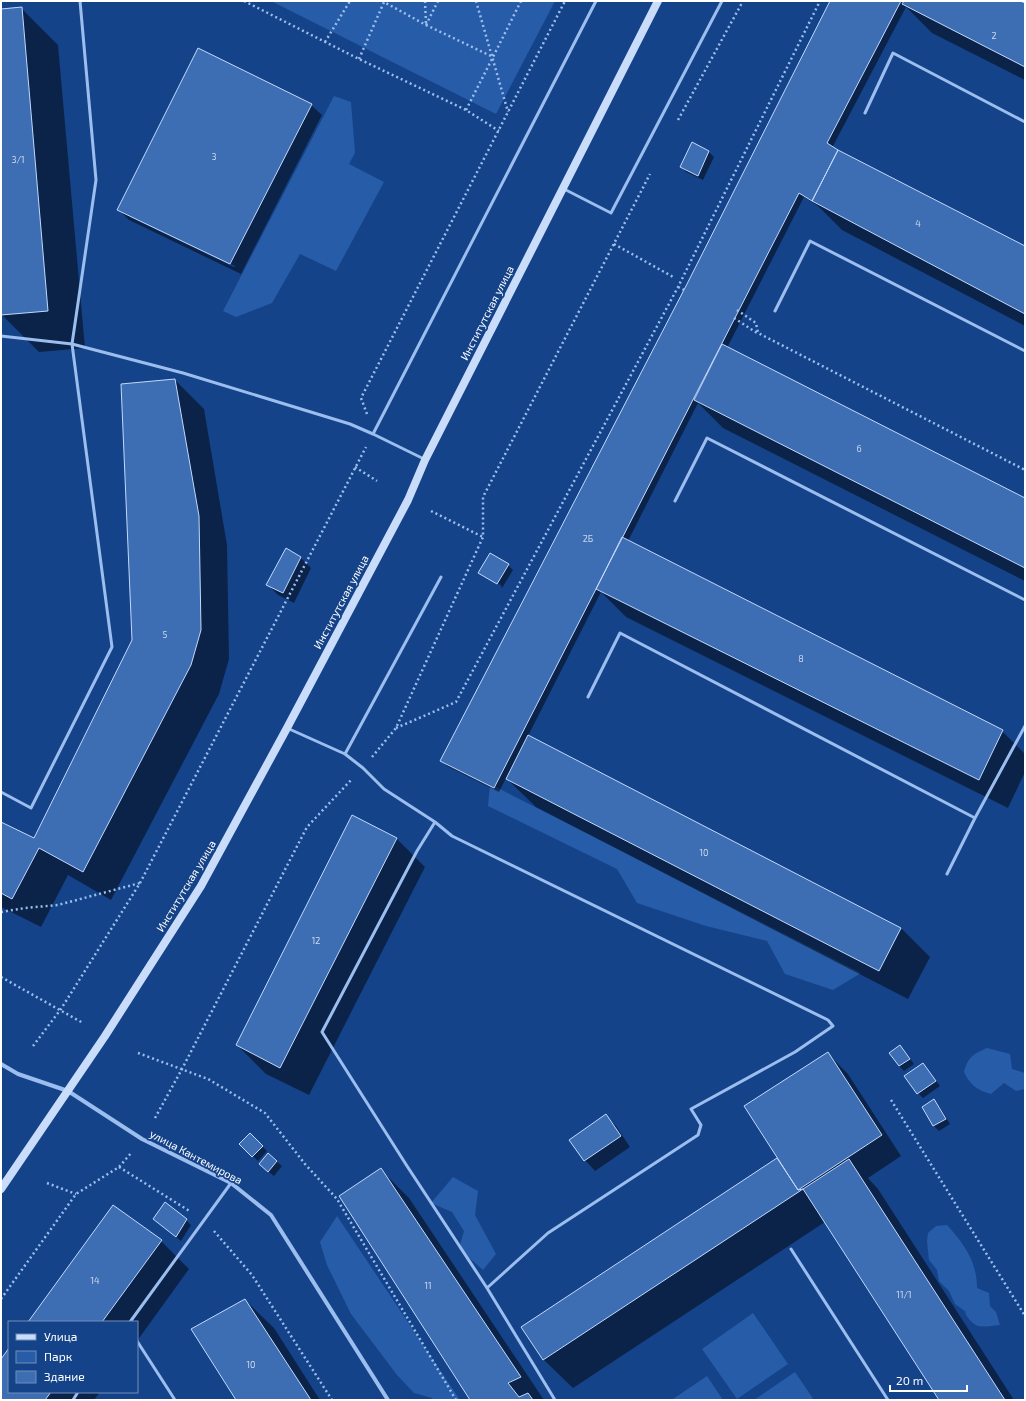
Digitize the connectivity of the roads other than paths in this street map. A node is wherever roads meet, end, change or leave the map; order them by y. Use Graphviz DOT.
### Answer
graph roads {
  1 [pos="80,1"];
  2 [pos="596,1"];
  3 [pos="658,1"];
  4 [pos="722,1"];
  5 [pos="865,113"];
  6 [pos="1025,122"];
  7 [pos="563,188"];
  8 [pos="775,311"];
  9 [pos="1,336"];
  10 [pos="72,344"];
  11 [pos="1025,351"];
  12 [pos="373,434"];
  13 [pos="425,460"];
  14 [pos="675,501"];
  15 [pos="441,577"];
  16 [pos="1025,600"];
  17 [pos="588,697"];
  18 [pos="1025,726"];
  19 [pos="287,728"];
  20 [pos="345,754"];
  21 [pos="1,792"];
  22 [pos="975,818"];
  23 [pos="435,822"];
  24 [pos="947,874"];
  25 [pos="1,1064"];
  26 [pos="68,1091"];
  27 [pos="231,1183"];
  28 [pos="1,1189"];
  29 [pos="791,1250"];
  30 [pos="487,1288"];
  31 [pos="131,1321"];
  32 [pos="138,1343"];
  33 [pos="175,1400"];
  34 [pos="388,1400"];
  35 [pos="556,1400"];
  36 [pos="888,1400"];
  1 -- 10 [label="lane"];
  2 -- 12 [label="lane"];
  3 -- 7 [label="main road, Институтская улица"];
  4 -- 7 [label="lane"];
  5 -- 6 [label="lane"];
  7 -- 13 [label="main road, Институтская улица"];
  8 -- 11 [label="lane"];
  9 -- 10 [label="lane"];
  10 -- 12 [label="lane"];
  10 -- 21 [label="lane"];
  12 -- 13 [label="lane"];
  13 -- 19 [label="main road, Институтская улица"];
  14 -- 16 [label="lane"];
  15 -- 20 [label="lane"];
  17 -- 22 [label="lane"];
  18 -- 22 [label="lane"];
  19 -- 20 [label="lane"];
  19 -- 26 [label="main road, Институтская улица"];
  20 -- 23 [label="lane"];
  22 -- 24 [label="lane"];
  23 -- 30 [label="lane"];
  23 -- 30 [label="lane"];
  25 -- 26 [label="street, улица Кантемирова"];
  26 -- 27 [label="street, улица Кантемирова"];
  26 -- 28 [label="main road, Институтская улица"];
  27 -- 31 [label="lane"];
  27 -- 34 [label="street, улица Кантемирова"];
  29 -- 36 [label="lane"];
  30 -- 35 [label="lane"];
  32 -- 33 [label="lane"];
}
